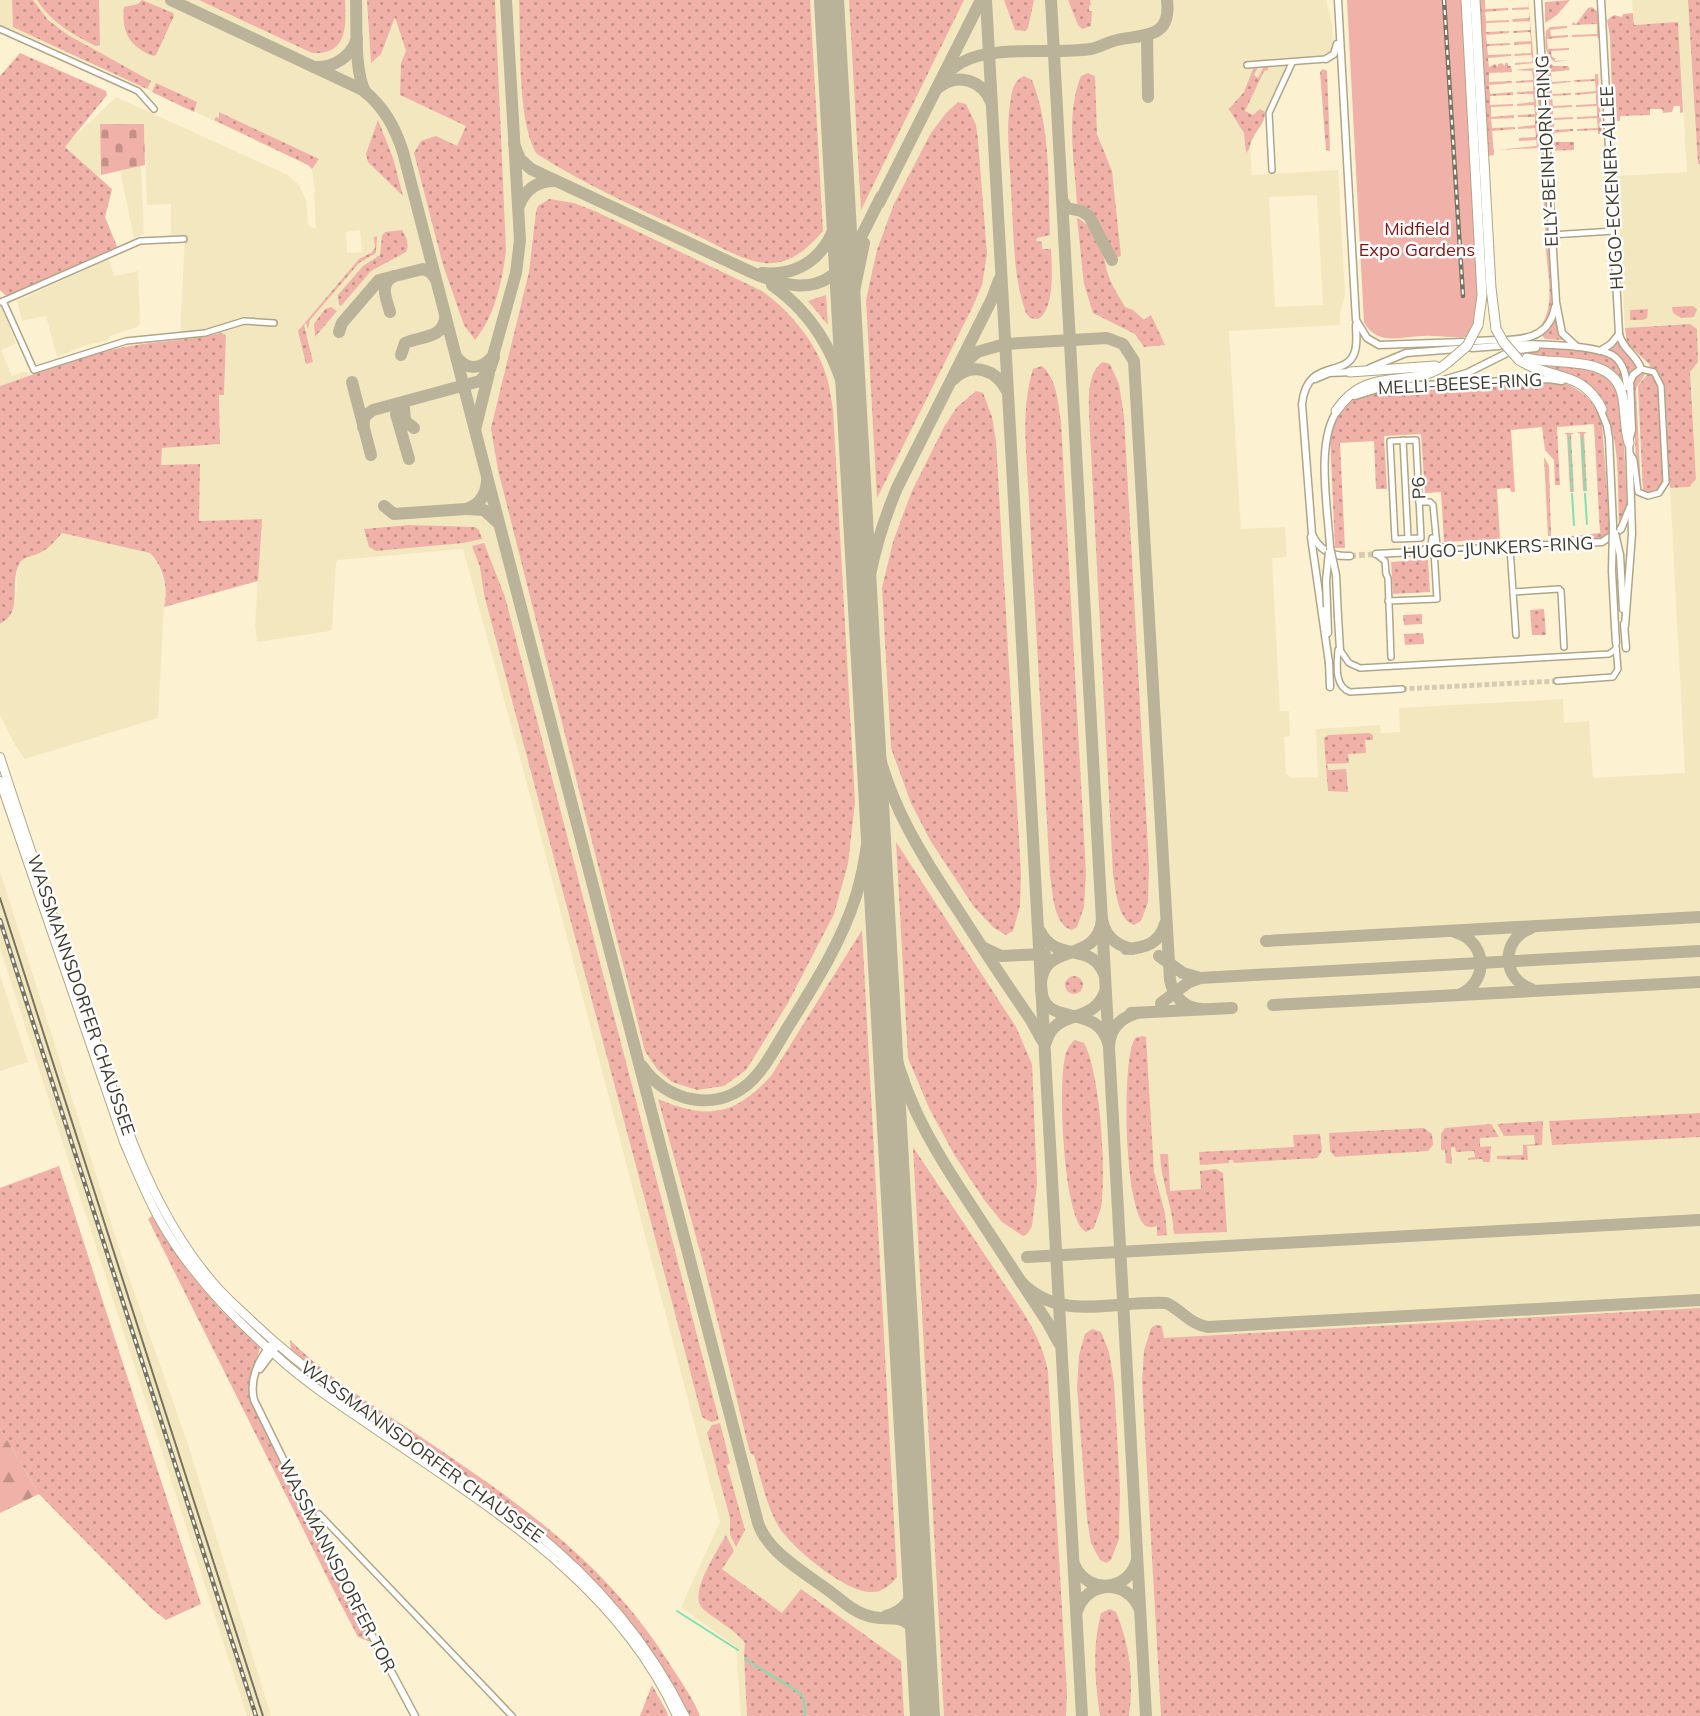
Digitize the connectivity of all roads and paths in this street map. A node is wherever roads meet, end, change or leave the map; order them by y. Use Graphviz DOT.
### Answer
graph roads {
  1 [pos="1338,0"];
  2 [pos="1466,0"];
  3 [pos="1475,0"];
  4 [pos="1538,0"];
  5 [pos="1601,0"];
  6 [pos="0,29"];
  7 [pos="1339,32"];
  8 [pos="1326,59"];
  9 [pos="1292,63"];
  10 [pos="1247,65"];
  11 [pos="1341,66"];
  12 [pos="154,109"];
  13 [pos="1272,170"];
  14 [pos="1614,230"];
  15 [pos="1551,235"];
  16 [pos="184,239"];
  17 [pos="2,302"];
  18 [pos="1556,302"];
  19 [pos="1356,320"];
  20 [pos="274,323"];
  21 [pos="1619,334"];
  22 [pos="1463,342"];
  23 [pos="1474,344"];
  24 [pos="1579,348"];
  25 [pos="1457,349"];
  26 [pos="1510,349"];
  27 [pos="1600,351"];
  28 [pos="1447,363"];
  29 [pos="1641,369"];
  30 [pos="1350,372"];
  31 [pos="1311,381"];
  32 [pos="1422,385"];
  33 [pos="1602,409"];
  34 [pos="1336,411"];
  35 [pos="1403,440"];
  36 [pos="1629,443"];
  37 [pos="1630,453"];
  38 [pos="1420,505"];
  39 [pos="1613,525"];
  40 [pos="1311,530"];
  41 [pos="1408,538"];
  42 [pos="1329,547"];
  43 [pos="1510,548"];
  44 [pos="1456,550"];
  45 [pos="1434,551"];
  46 [pos="1417,552"];
  47 [pos="1396,553"];
  48 [pos="1376,554"];
  49 [pos="1350,556"];
  50 [pos="1385,561"];
  51 [pos="1513,592"];
  52 [pos="1388,601"];
  53 [pos="1625,626"];
  54 [pos="1516,635"];
  55 [pos="1616,646"];
  56 [pos="1564,647"];
  57 [pos="1626,648"];
  58 [pos="1339,649"];
  59 [pos="1391,657"];
  60 [pos="1329,663"];
  61 [pos="1557,681"];
  62 [pos="1331,687"];
  63 [pos="1402,689"];
  64 [pos="0,757"];
  65 [pos="0,780"];
  66 [pos="273,1347"];
  67 [pos="319,1514"];
  68 [pos="415,1716"];
  69 [pos="512,1716"];
  70 [pos="677,1716"];
  71 [pos="685,1716"];
  1 -- 7 [label="street"];
  2 -- 28 [label="highway, bridge"];
  3 -- 26 [label="highway, bridge"];
  4 -- 15 [label="street, ELLY-BEINHORN-RING"];
  5 -- 14 [label="street, HUGO-ECKENER-ALLEE"];
  6 -- 12 [label="street"];
  7 -- 8 [label="street"];
  7 -- 11 [label="street"];
  8 -- 9 [label="street"];
  8 -- 11 [label="street"];
  9 -- 10 [label="street"];
  9 -- 13 [label="street"];
  11 -- 19 [label="street"];
  14 -- 15 [label="street"];
  14 -- 21 [label="street, HUGO-ECKENER-ALLEE"];
  15 -- 18 [label="street, ELLY-BEINHORN-RING"];
  16 -- 17 [label="street"];
  17 -- 20 [label="street"];
  18 -- 24 [label="street, ELLY-BEINHORN-RING"];
  18 -- 26 [label="street"];
  19 -- 22 [label="street"];
  19 -- 31 [label="street"];
  21 -- 27 [label="street"];
  21 -- 29 [label="street"];
  23 -- 26 [label="street"];
  24 -- 26 [label="street"];
  24 -- 27 [label="street"];
  25 -- 30 [label="street"];
  26 -- 32 [label="street"];
  26 -- 33 [label="highway"];
  26 -- 36 [label="highway"];
  27 -- 36 [label="street, HUGO-JUNKERS-RING"];
  28 -- 30 [label="highway"];
  28 -- 34 [label="highway"];
  29 -- 36 [label="street"];
  29 -- 37 [label="street, HUGO-JUNKERS-RING"];
  30 -- 31 [label="street"];
  31 -- 40 [label="street"];
  32 -- 33 [label="street, MELLI-BEESE-RING"];
  32 -- 34 [label="street, MELLI-BEESE-RING"];
  33 -- 39 [label="street"];
  34 -- 42 [label="street"];
  35 -- 38 [label="street, P6"];
  35 -- 41 [label="street, P6"];
  35 -- 41 [label="street, P6"];
  36 -- 37 [label="street, HUGO-JUNKERS-RING"];
  37 -- 43 [label="street, HUGO-JUNKERS-RING"];
  37 -- 53 [label="street, HUGO-JUNKERS-RING"];
  38 -- 41 [label="street, P6"];
  38 -- 44 [label="street"];
  38 -- 46 [label="street"];
  39 -- 53 [label="street, bridge"];
  39 -- 55 [label="street, bridge"];
  40 -- 49 [label="street"];
  40 -- 60 [label="street"];
  42 -- 58 [label="street, bridge"];
  42 -- 60 [label="street, bridge"];
  43 -- 44 [label="street, HUGO-JUNKERS-RING"];
  43 -- 51 [label="street"];
  44 -- 45 [label="street, HUGO-JUNKERS-RING"];
  45 -- 46 [label="street, HUGO-JUNKERS-RING"];
  45 -- 52 [label="street"];
  46 -- 47 [label="street, HUGO-JUNKERS-RING"];
  47 -- 48 [label="street, HUGO-JUNKERS-RING"];
  47 -- 50 [label="street"];
  48 -- 50 [label="street"];
  50 -- 52 [label="street"];
  51 -- 54 [label="street"];
  51 -- 56 [label="street"];
  52 -- 59 [label="street"];
  53 -- 57 [label="street"];
  55 -- 58 [label="street"];
  55 -- 61 [label="street"];
  58 -- 63 [label="street"];
  60 -- 62 [label="street"];
  64 -- 66 [label="main road, WASSMANNSDORFER CHAUSSEE"];
  65 -- 66 [label="main road, WASSMANNSDORFER CHAUSSEE"];
  66 -- 68 [label="street, WASSMANNSDORFER TOR"];
  66 -- 70 [label="main road, WASSMANNSDORFER CHAUSSEE"];
  66 -- 71 [label="main road, WASSMANNSDORFER CHAUSSEE"];
  67 -- 69 [label="street"];
}
